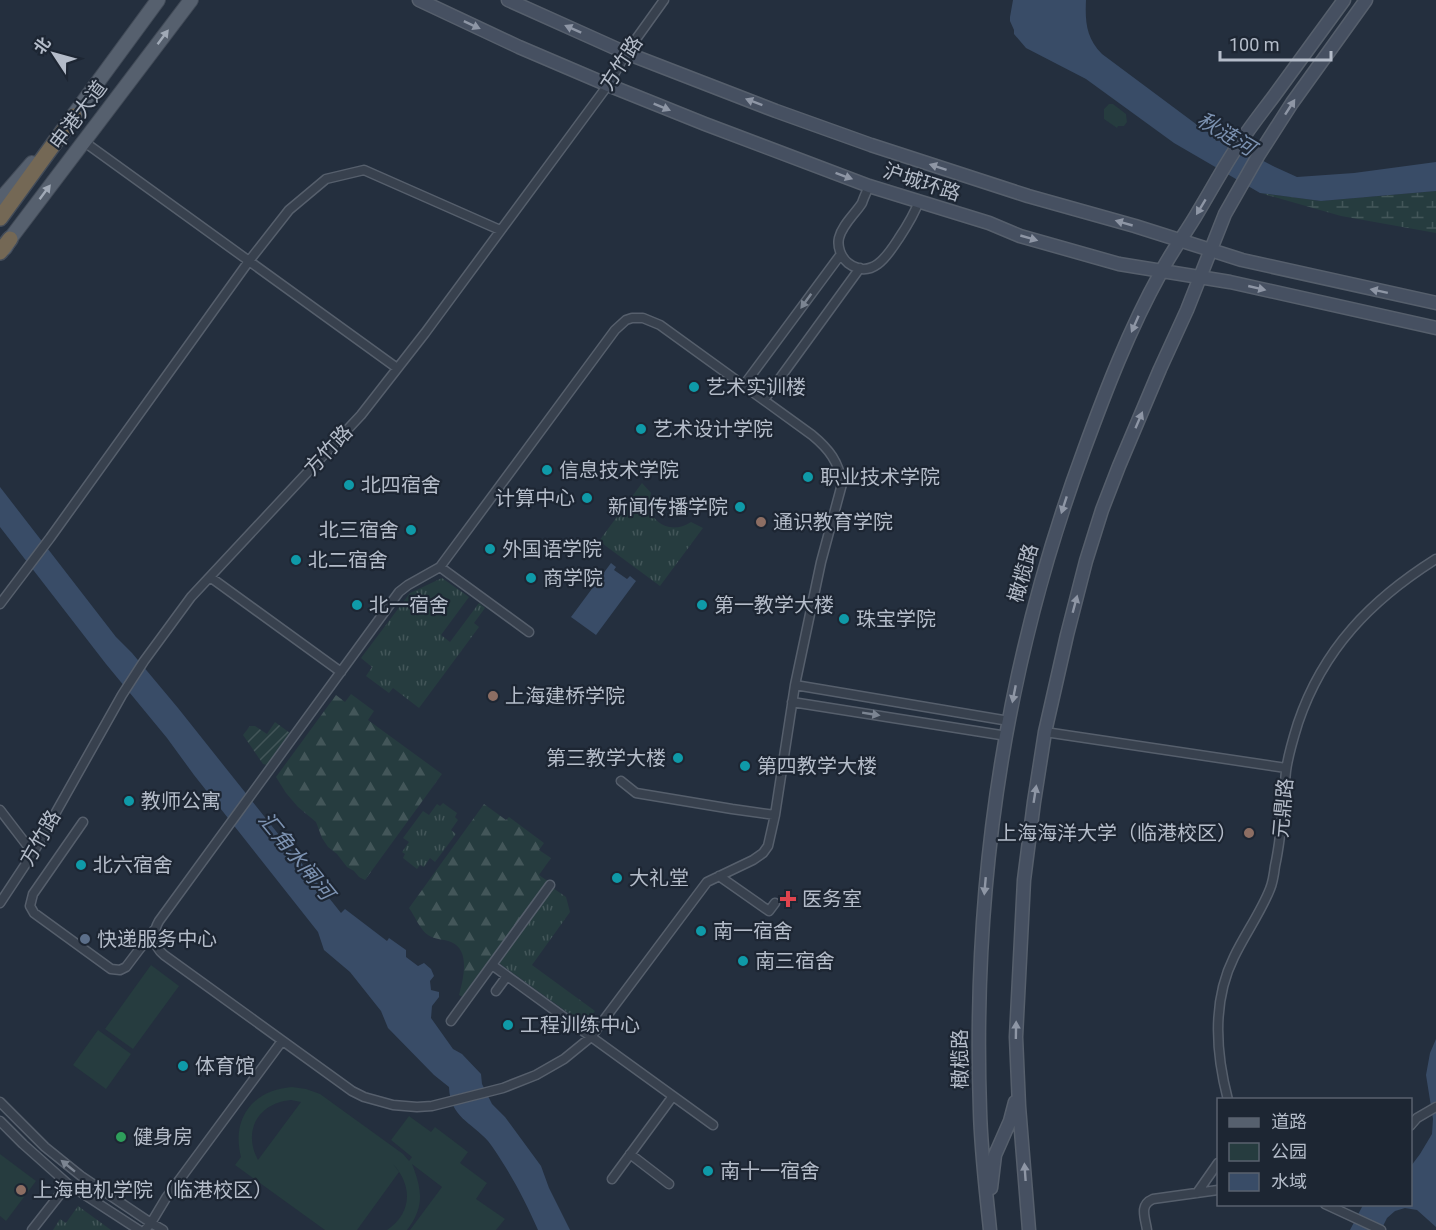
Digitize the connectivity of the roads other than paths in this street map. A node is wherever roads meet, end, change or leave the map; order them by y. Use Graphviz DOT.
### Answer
graph roads {
  1 [pos="158,0"];
  2 [pos="191,0"];
  3 [pos="419,0"];
  4 [pos="508,0"];
  5 [pos="664,0"];
  6 [pos="1344,0"];
  7 [pos="1366,0"];
  8 [pos="626,53"];
  9 [pos="608,85"];
  10 [pos="74,116"];
  11 [pos="83,141"];
  12 [pos="869,186"];
  13 [pos="0,200"];
  14 [pos="919,201"];
  15 [pos="0,218"];
  16 [pos="500,230"];
  17 [pos="10,239"];
  18 [pos="1180,241"];
  19 [pos="1210,250"];
  20 [pos="0,254"];
  21 [pos="841,254"];
  22 [pos="249,261"];
  23 [pos="860,268"];
  24 [pos="1161,271"];
  25 [pos="1199,277"];
  26 [pos="1436,303"];
  27 [pos="1436,328"];
  28 [pos="397,368"];
  29 [pos="744,386"];
  30 [pos="764,400"];
  31 [pos="1436,559"];
  32 [pos="440,567"];
  33 [pos="210,577"];
  34 [pos="0,604"];
  35 [pos="529,632"];
  36 [pos="341,672"];
  37 [pos="795,686"];
  38 [pos="852,696"];
  39 [pos="792,702"];
  40 [pos="850,711"];
  41 [pos="1009,722"];
  42 [pos="1045,732"];
  43 [pos="1007,736"];
  44 [pos="1286,768"];
  45 [pos="621,782"];
  46 [pos="0,810"];
  47 [pos="775,815"];
  48 [pos="83,822"];
  49 [pos="33,853"];
  50 [pos="719,876"];
  51 [pos="550,885"];
  52 [pos="0,903"];
  53 [pos="775,903"];
  54 [pos="155,930"];
  55 [pos="492,965"];
  56 [pos="507,976"];
  57 [pos="496,991"];
  58 [pos="451,1021"];
  59 [pos="591,1037"];
  60 [pos="282,1041"];
  61 [pos="1018,1089"];
  62 [pos="673,1096"];
  63 [pos="1228,1098"];
  64 [pos="0,1102"];
  65 [pos="1432,1109"];
  66 [pos="0,1121"];
  67 [pos="1412,1124"];
  68 [pos="713,1125"];
  69 [pos="630,1154"];
  70 [pos="1217,1164"];
  71 [pos="612,1179"];
  72 [pos="68,1184"];
  73 [pos="669,1184"];
  74 [pos="1217,1190"];
  75 [pos="1197,1193"];
  76 [pos="1328,1206"];
  77 [pos="988,1215"];
  78 [pos="148,1227"];
  79 [pos="32,1230"];
  80 [pos="139,1230"];
  81 [pos="163,1230"];
  82 [pos="990,1230"];
  83 [pos="1029,1230"];
  84 [pos="1147,1230"];
  85 [pos="1381,1230"];
  1 -- 10 [label="main road, 申港大道"];
  11 -- 2 [label="main road, 申港大道, one-way"];
  3 -- 9 [label="main road, 沪城环路, one-way"];
  8 -- 4 [label="main road, 沪城环路, one-way"];
  5 -- 8 [label="street, 方竹路"];
  6 -- 18 [label="main road, 橄榄路, one-way"];
  19 -- 7 [label="main road, one-way"];
  8 -- 9 [label="street, 方竹路"];
  18 -- 8 [label="main road, 沪城环路, one-way"];
  9 -- 12 [label="main road, 沪城环路, one-way"];
  9 -- 16 [label="street, 方竹路"];
  10 -- 13 [label="main road, 申港大道"];
  10 -- 15 [label="highway"];
  17 -- 11 [label="main road, 申港大道, one-way"];
  11 -- 22 [label="street"];
  12 -- 14 [label="main road, 沪城环路"];
  12 -- 21 [label="street"];
  14 -- 23 [label="street"];
  14 -- 24 [label="main road, 沪城环路, one-way"];
  16 -- 22 [label="street"];
  16 -- 28 [label="street, 方竹路"];
  17 -- 20 [label="highway"];
  18 -- 19 [label="main road, 沪城环路"];
  18 -- 24 [label="main road, 橄榄路"];
  19 -- 25 [label="main road"];
  26 -- 19 [label="main road, 沪城环路, one-way"];
  21 -- 23 [label="street"];
  21 -- 29 [label="street, one-way"];
  22 -- 28 [label="street"];
  22 -- 34 [label="street"];
  23 -- 30 [label="street"];
  24 -- 25 [label="main road, 沪城环路"];
  24 -- 41 [label="main road, 橄榄路, one-way"];
  25 -- 27 [label="main road, 沪城环路, one-way"];
  42 -- 25 [label="main road, one-way"];
  28 -- 33 [label="street, 方竹路"];
  29 -- 30 [label="street"];
  29 -- 32 [label="street"];
  30 -- 37 [label="street"];
  31 -- 44 [label="street, 元鼎路"];
  32 -- 35 [label="street"];
  32 -- 36 [label="street"];
  33 -- 36 [label="street"];
  33 -- 49 [label="street, 方竹路"];
  36 -- 54 [label="street"];
  37 -- 38 [label="street"];
  37 -- 39 [label="street"];
  38 -- 40 [label="street"];
  38 -- 41 [label="street"];
  39 -- 40 [label="street"];
  39 -- 47 [label="street"];
  40 -- 43 [label="street, one-way"];
  41 -- 43 [label="main road, 橄榄路"];
  42 -- 44 [label="street"];
  61 -- 42 [label="main road, one-way"];
  43 -- 77 [label="main road, 橄榄路, one-way"];
  44 -- 63 [label="street, 元鼎路"];
  45 -- 47 [label="street"];
  46 -- 49 [label="street"];
  47 -- 50 [label="street"];
  48 -- 54 [label="street"];
  49 -- 52 [label="street, 方竹路"];
  50 -- 53 [label="street"];
  50 -- 59 [label="street"];
  51 -- 55 [label="street"];
  54 -- 60 [label="street"];
  55 -- 56 [label="street"];
  55 -- 58 [label="street"];
  56 -- 57 [label="street"];
  56 -- 59 [label="street"];
  59 -- 60 [label="street"];
  59 -- 62 [label="street"];
  60 -- 78 [label="street"];
  61 -- 77 [label="main road"];
  83 -- 61 [label="main road, one-way"];
  62 -- 68 [label="street"];
  62 -- 69 [label="street"];
  78 -- 64 [label="street, one-way"];
  65 -- 67 [label="street"];
  66 -- 72 [label="street"];
  69 -- 71 [label="street"];
  69 -- 73 [label="street"];
  70 -- 75 [label="street"];
  72 -- 79 [label="street"];
  72 -- 80 [label="street"];
  74 -- 75 [label="street"];
  75 -- 84 [label="street"];
  76 -- 85 [label="street"];
  77 -- 82 [label="main road, 橄榄路"];
  78 -- 81 [label="street"];
}
